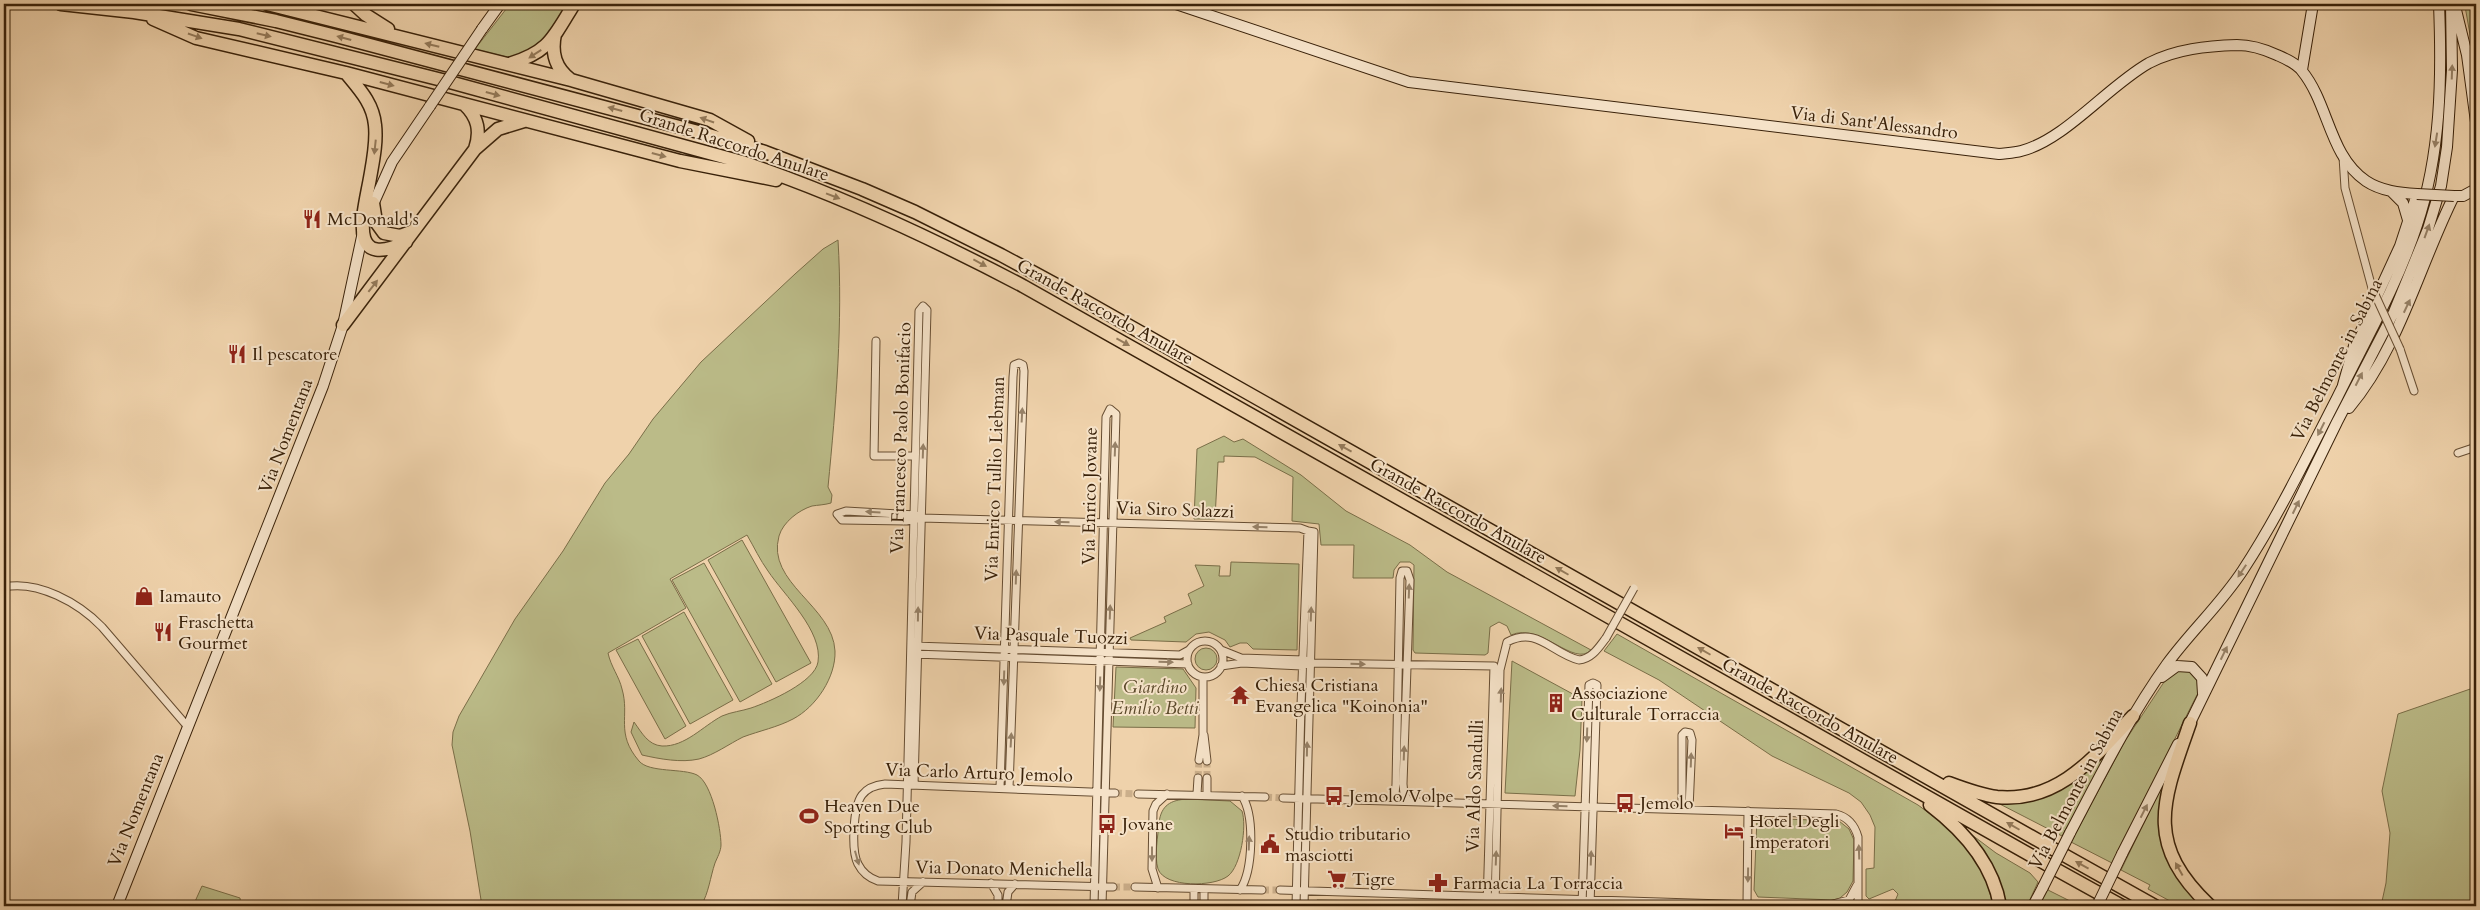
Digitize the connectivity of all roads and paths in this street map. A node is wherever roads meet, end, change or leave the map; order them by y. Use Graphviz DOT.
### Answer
graph roads {
  1 [pos="60,4"];
  2 [pos="192,4"];
  3 [pos="267,4"];
  4 [pos="354,4"];
  5 [pos="500,4"];
  6 [pos="574,4"];
  7 [pos="1176,4"];
  8 [pos="2313,4"];
  9 [pos="2439,4"];
  10 [pos="2453,4"];
  11 [pos="134,12"];
  12 [pos="556,33"];
  13 [pos="401,36"];
  14 [pos="509,64"];
  15 [pos="2302,70"];
  16 [pos="346,73"];
  17 [pos="571,80"];
  18 [pos="464,104"];
  19 [pos="527,120"];
  20 [pos="2476,122"];
  21 [pos="475,149"];
  22 [pos="765,152"];
  23 [pos="2343,157"];
  24 [pos="803,184"];
  25 [pos="2391,190"];
  26 [pos="2473,192"];
  27 [pos="2417,194"];
  28 [pos="2454,196"];
  29 [pos="373,203"];
  30 [pos="2409,221"];
  31 [pos="417,228"];
  32 [pos="362,236"];
  33 [pos="407,242"];
  34 [pos="343,325"];
  35 [pos="876,341"];
  36 [pos="2343,385"];
  37 [pos="2414,391"];
  38 [pos="2337,422"];
  39 [pos="2476,447"];
  40 [pos="2458,453"];
  41 [pos="914,456"];
  42 [pos="913,517"];
  43 [pos="921,518"];
  44 [pos="1010,521"];
  45 [pos="1018,522"];
  46 [pos="1105,523"];
  47 [pos="1113,523"];
  48 [pos="4,587"];
  49 [pos="1634,588"];
  50 [pos="914,650"];
  51 [pos="1005,650"];
  52 [pos="1189,650"];
  53 [pos="1221,650"];
  54 [pos="1014,654"];
  55 [pos="1105,657"];
  56 [pos="1005,658"];
  57 [pos="1305,663"];
  58 [pos="1188,664"];
  59 [pos="1398,665"];
  60 [pos="1222,666"];
  61 [pos="1406,666"];
  62 [pos="1494,666"];
  63 [pos="1500,670"];
  64 [pos="1203,676"];
  65 [pos="2150,689"];
  66 [pos="2203,697"];
  67 [pos="2133,716"];
  68 [pos="2190,723"];
  69 [pos="188,727"];
  70 [pos="1204,735"];
  71 [pos="1199,760"];
  72 [pos="1207,760"];
  73 [pos="1921,774"];
  74 [pos="1198,778"];
  75 [pos="1207,778"];
  76 [pos="1897,779"];
  77 [pos="911,785"];
  78 [pos="1000,788"];
  79 [pos="1009,788"];
  80 [pos="1100,792"];
  81 [pos="1116,793"];
  82 [pos="1138,794"];
  83 [pos="1168,794"];
  84 [pos="1197,794"];
  85 [pos="1207,794"];
  86 [pos="1242,796"];
  87 [pos="1265,797"];
  88 [pos="1302,797"];
  89 [pos="1283,798"];
  90 [pos="1390,799"];
  91 [pos="1408,800"];
  92 [pos="1489,804"];
  93 [pos="1498,804"];
  94 [pos="1584,806"];
  95 [pos="1593,806"];
  96 [pos="1685,809"];
  97 [pos="1748,810"];
  98 [pos="905,882"];
  99 [pos="923,882"];
  100 [pos="991,883"];
  101 [pos="1858,883"];
  102 [pos="1015,884"];
  103 [pos="1099,886"];
  104 [pos="1113,887"];
  105 [pos="1135,887"];
  106 [pos="1158,888"];
  107 [pos="1194,890"];
  108 [pos="1204,890"];
  109 [pos="1240,890"];
  110 [pos="1262,890"];
  111 [pos="1280,890"];
  112 [pos="1300,891"];
  113 [pos="1491,897"];
  114 [pos="1586,903"];
  115 [pos="1681,904"];
  116 [pos="1747,904"];
  117 [pos="116,906"];
  118 [pos="902,906"];
  119 [pos="910,906"];
  120 [pos="998,906"];
  121 [pos="1006,906"];
  122 [pos="1094,906"];
  123 [pos="1102,906"];
  124 [pos="1194,906"];
  125 [pos="1204,906"];
  126 [pos="1296,906"];
  127 [pos="1304,906"];
  128 [pos="1487,906"];
  129 [pos="1495,906"];
  130 [pos="1766,906"];
  131 [pos="1783,906"];
  132 [pos="1787,906"];
  133 [pos="1825,906"];
  134 [pos="1858,906"];
  135 [pos="2000,906"];
  136 [pos="2033,906"];
  137 [pos="2097,906"];
  138 [pos="2122,906"];
  139 [pos="2155,906"];
  140 [pos="2210,906"];
  1 -- 11 [label="highway, Grande Raccordo Anulare"];
  22 -- 2 [label="highway, Grande Raccordo Anulare, one-way"];
  3 -- 13 [label="highway"];
  4 -- 13 [label="highway"];
  5 -- 29 [label="main road, Via Nomentana, bridge"];
  6 -- 12 [label="highway"];
  7 -- 15 [label="main road, Via di Sant'Alessandro"];
  8 -- 15 [label="main road"];
  9 -- 36 [label="main road, Via Belmonte in Sabina, one-way"];
  10 -- 20 [label="main road"];
  38 -- 10 [label="main road, Via Belmonte in Sabina, one-way"];
  11 -- 16 [label="highway, one-way"];
  11 -- 24 [label="highway, Grande Raccordo Anulare, one-way"];
  12 -- 14 [label="highway, one-way"];
  12 -- 17 [label="highway"];
  14 -- 13 [label="highway, one-way"];
  14 -- 17 [label="highway"];
  15 -- 23 [label="main road, Via di Sant'Alessandro"];
  16 -- 18 [label="highway, one-way"];
  16 -- 32 [label="highway, one-way"];
  22 -- 17 [label="highway, one-way"];
  18 -- 19 [label="highway"];
  18 -- 21 [label="highway"];
  19 -- 21 [label="highway"];
  19 -- 24 [label="highway, one-way"];
  21 -- 31 [label="highway"];
  73 -- 22 [label="highway, Grande Raccordo Anulare, one-way"];
  23 -- 25 [label="main road, Via di Sant'Alessandro"];
  23 -- 37 [label="street, bridge"];
  24 -- 76 [label="highway, Grande Raccordo Anulare, one-way"];
  25 -- 27 [label="main road, Via di Sant'Alessandro"];
  25 -- 30 [label="main road"];
  26 -- 28 [label="main road, Via di Sant'Alessandro"];
  27 -- 28 [label="main road, Via di Sant'Alessandro, bridge"];
  27 -- 30 [label="main road"];
  38 -- 28 [label="main road, one-way"];
  29 -- 31 [label="highway"];
  29 -- 32 [label="main road, Via Nomentana"];
  30 -- 36 [label="main road"];
  31 -- 33 [label="highway"];
  32 -- 33 [label="highway"];
  32 -- 34 [label="main road, Via Nomentana"];
  34 -- 33 [label="highway, one-way"];
  34 -- 69 [label="main road, Via Nomentana"];
  35 -- 41 [label="street"];
  36 -- 65 [label="main road, Via Belmonte in Sabina, one-way"];
  66 -- 38 [label="main road, Via Belmonte in Sabina, one-way"];
  39 -- 40 [label="street"];
  41 -- 42 [label="street, Via Francesco Paolo Bonifacio"];
  43 -- 41 [label="street, Via Francesco Paolo Bonifacio, one-way"];
  42 -- 42 [label="street, Via Siro Solazzi, one-way"];
  42 -- 43 [label="street, Via Siro Solazzi"];
  42 -- 50 [label="street, Via Francesco Paolo Bonifacio"];
  43 -- 44 [label="street, Via Siro Solazzi"];
  50 -- 43 [label="street, Via Francesco Paolo Bonifacio, one-way"];
  44 -- 45 [label="street, Via Siro Solazzi"];
  45 -- 44 [label="street, Via Enrico Tullio Liebman, one-way"];
  44 -- 51 [label="street, Via Enrico Tullio Liebman"];
  46 -- 45 [label="street, Via Siro Solazzi, one-way"];
  54 -- 45 [label="street, Via Enrico Tullio Liebman, one-way"];
  46 -- 47 [label="street, Via Siro Solazzi"];
  47 -- 46 [label="street, Via Enrico Jovane, one-way"];
  46 -- 55 [label="street, Via Enrico Jovane"];
  55 -- 47 [label="street, Via Enrico Jovane, one-way"];
  57 -- 47 [label="street, Via Siro Solazzi, one-way"];
  48 -- 69 [label="street"];
  49 -- 63 [label="street, Via Aldo Sandulli, bridge"];
  50 -- 51 [label="street, Via Pasquale Tuozzi"];
  50 -- 56 [label="street, Via Pasquale Tuozzi"];
  50 -- 77 [label="street, Via Francesco Paolo Bonifacio"];
  51 -- 54 [label="street, Via Pasquale Tuozzi"];
  51 -- 56 [label="street, Via Enrico Tullio Liebman"];
  52 -- 53 [label="street"];
  52 -- 55 [label="street, Via Pasquale Tuozzi"];
  52 -- 58 [label="street"];
  53 -- 57 [label="street"];
  53 -- 60 [label="street"];
  54 -- 55 [label="street, Via Pasquale Tuozzi"];
  54 -- 56 [label="street, Via Pasquale Tuozzi"];
  79 -- 54 [label="street, Via Enrico Tullio Liebman, one-way"];
  55 -- 58 [label="street, Via Pasquale Tuozzi, one-way"];
  55 -- 80 [label="street, Via Enrico Jovane"];
  56 -- 78 [label="street, Via Enrico Tullio Liebman, one-way"];
  57 -- 59 [label="street, one-way"];
  57 -- 60 [label="street"];
  57 -- 88 [label="street"];
  58 -- 64 [label="street"];
  59 -- 61 [label="street"];
  61 -- 59 [label="street, one-way"];
  59 -- 90 [label="street"];
  60 -- 64 [label="street"];
  61 -- 62 [label="street"];
  91 -- 61 [label="street, one-way"];
  62 -- 63 [label="street"];
  62 -- 92 [label="street, Via Aldo Sandulli"];
  93 -- 63 [label="street, Via Aldo Sandulli, one-way"];
  64 -- 70 [label="street"];
  65 -- 66 [label="main road, Via Belmonte in Sabina"];
  65 -- 67 [label="main road, Via Belmonte in Sabina"];
  66 -- 68 [label="main road, Via Belmonte in Sabina"];
  67 -- 73 [label="highway"];
  67 -- 136 [label="main road, Via Belmonte in Sabina, bridge"];
  137 -- 68 [label="main road, Via Belmonte in Sabina, one-way, bridge"];
  140 -- 68 [label="highway, one-way"];
  69 -- 117 [label="main road, Via Nomentana"];
  70 -- 71 [label="street"];
  70 -- 72 [label="street"];
  139 -- 73 [label="highway, Grande Raccordo Anulare, one-way"];
  74 -- 84 [label="street"];
  75 -- 85 [label="street"];
  76 -- 135 [label="highway"];
  76 -- 138 [label="highway, Grande Raccordo Anulare"];
  77 -- 78 [label="street, Via Carlo Arturo Jemolo"];
  77 -- 98 [label="street, Via Francesco Paolo Bonifacio"];
  77 -- 98 [label="street, Via Carlo Arturo Jemolo, one-way"];
  78 -- 79 [label="street, Via Carlo Arturo Jemolo"];
  79 -- 80 [label="street, Via Carlo Arturo Jemolo"];
  80 -- 81 [label="street, Via Carlo Arturo Jemolo"];
  80 -- 103 [label="street, Via Enrico Jovane"];
  82 -- 83 [label="street"];
  83 -- 84 [label="street"];
  83 -- 106 [label="street, one-way"];
  84 -- 85 [label="street"];
  85 -- 86 [label="street"];
  86 -- 87 [label="street"];
  109 -- 86 [label="street, one-way"];
  88 -- 89 [label="street"];
  88 -- 90 [label="street"];
  88 -- 112 [label="street"];
  90 -- 91 [label="street"];
  91 -- 92 [label="street"];
  92 -- 93 [label="street"];
  92 -- 113 [label="street, Via Aldo Sandulli"];
  94 -- 93 [label="street, one-way"];
  113 -- 93 [label="street, Via Aldo Sandulli, one-way"];
  94 -- 95 [label="street"];
  95 -- 94 [label="street, one-way"];
  94 -- 114 [label="street"];
  95 -- 96 [label="street"];
  114 -- 95 [label="street, one-way"];
  96 -- 96 [label="street, one-way"];
  96 -- 97 [label="street"];
  101 -- 97 [label="street, one-way"];
  97 -- 116 [label="street, one-way"];
  98 -- 99 [label="street, Via Donato Menichella"];
  98 -- 118 [label="street, Via Francesco Paolo Bonifacio"];
  99 -- 100 [label="street, Via Donato Menichella"];
  99 -- 119 [label="street"];
  100 -- 102 [label="street, Via Donato Menichella"];
  100 -- 120 [label="street"];
  101 -- 133 [label="street"];
  101 -- 134 [label="street"];
  102 -- 103 [label="street, Via Donato Menichella"];
  102 -- 121 [label="street"];
  103 -- 104 [label="street, Via Donato Menichella"];
  103 -- 122 [label="street, Via Enrico Jovane"];
  103 -- 123 [label="street, Via Enrico Jovane"];
  105 -- 106 [label="street"];
  106 -- 107 [label="street"];
  107 -- 108 [label="street"];
  107 -- 124 [label="street"];
  108 -- 109 [label="street"];
  108 -- 125 [label="street"];
  109 -- 110 [label="street"];
  111 -- 112 [label="street"];
  112 -- 113 [label="street"];
  112 -- 126 [label="street"];
  112 -- 127 [label="street"];
  113 -- 114 [label="street"];
  113 -- 128 [label="street, Via Aldo Sandulli"];
  113 -- 129 [label="street, Via Aldo Sandulli"];
  114 -- 115 [label="street"];
  115 -- 116 [label="street"];
  116 -- 130 [label="street"];
  130 -- 131 [label="street"];
  131 -- 132 [label="street"];
}
